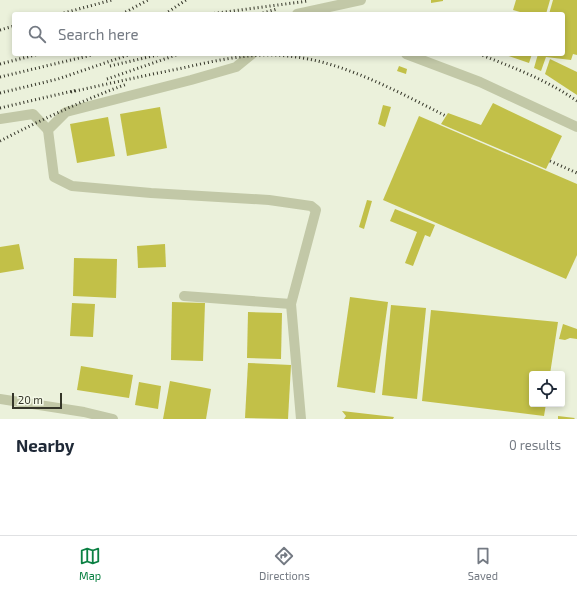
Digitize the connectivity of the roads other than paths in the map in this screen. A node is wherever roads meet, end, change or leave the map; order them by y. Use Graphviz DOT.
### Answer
graph roads {
  1 [pos="361,0"];
  2 [pos="306,12"];
  3 [pos="250,56"];
  4 [pos="411,56"];
  5 [pos="0,119"];
  6 [pos="577,127"];
  7 [pos="48,130"];
  8 [pos="184,296"];
  9 [pos="291,304"];
  10 [pos="0,399"];
  11 [pos="84,416"];
  12 [pos="113,419"];
  13 [pos="301,419"];
  1 -- 2 [label="lane"];
  3 -- 7 [label="lane"];
  4 -- 6 [label="lane"];
  5 -- 7 [label="lane"];
  7 -- 9 [label="lane"];
  8 -- 9 [label="lane"];
  9 -- 13 [label="lane"];
  10 -- 11 [label="lane"];
  11 -- 12 [label="lane"];
}
